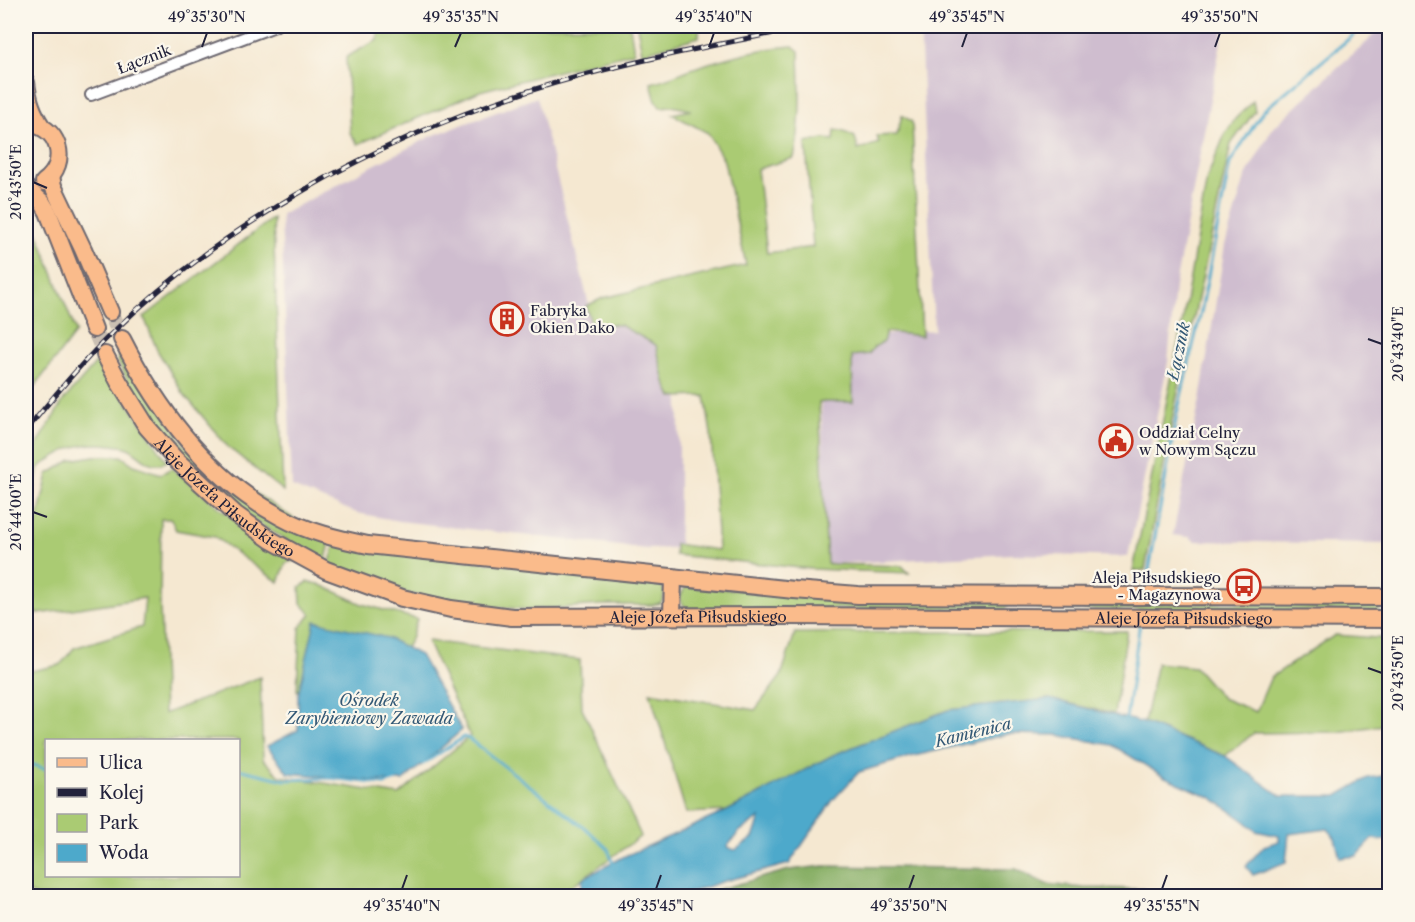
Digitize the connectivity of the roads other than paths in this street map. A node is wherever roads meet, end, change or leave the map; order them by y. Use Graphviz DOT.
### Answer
graph roads {
  1 [pos="275,26"];
  2 [pos="26,82"];
  3 [pos="91,95"];
  4 [pos="34,125"];
  5 [pos="51,176"];
  6 [pos="26,187"];
  7 [pos="110,312"];
  8 [pos="94,329"];
  9 [pos="122,339"];
  10 [pos="105,355"];
  11 [pos="673,577"];
  12 [pos="1389,597"];
  13 [pos="672,616"];
  14 [pos="1389,619"];
  1 -- 3 [label="street, Łącznik"];
  2 -- 4 [label="main road"];
  4 -- 5 [label="main road"];
  5 -- 6 [label="main road"];
  5 -- 7 [label="main road"];
  6 -- 8 [label="main road"];
  9 -- 11 [label="main road, Aleje Józefa Piłsudskiego"];
  10 -- 13 [label="main road, Aleje Józefa Piłsudskiego"];
  11 -- 12 [label="main road, Aleje Józefa Piłsudskiego"];
  11 -- 13 [label="main road"];
  13 -- 14 [label="main road, Aleje Józefa Piłsudskiego"];
}
